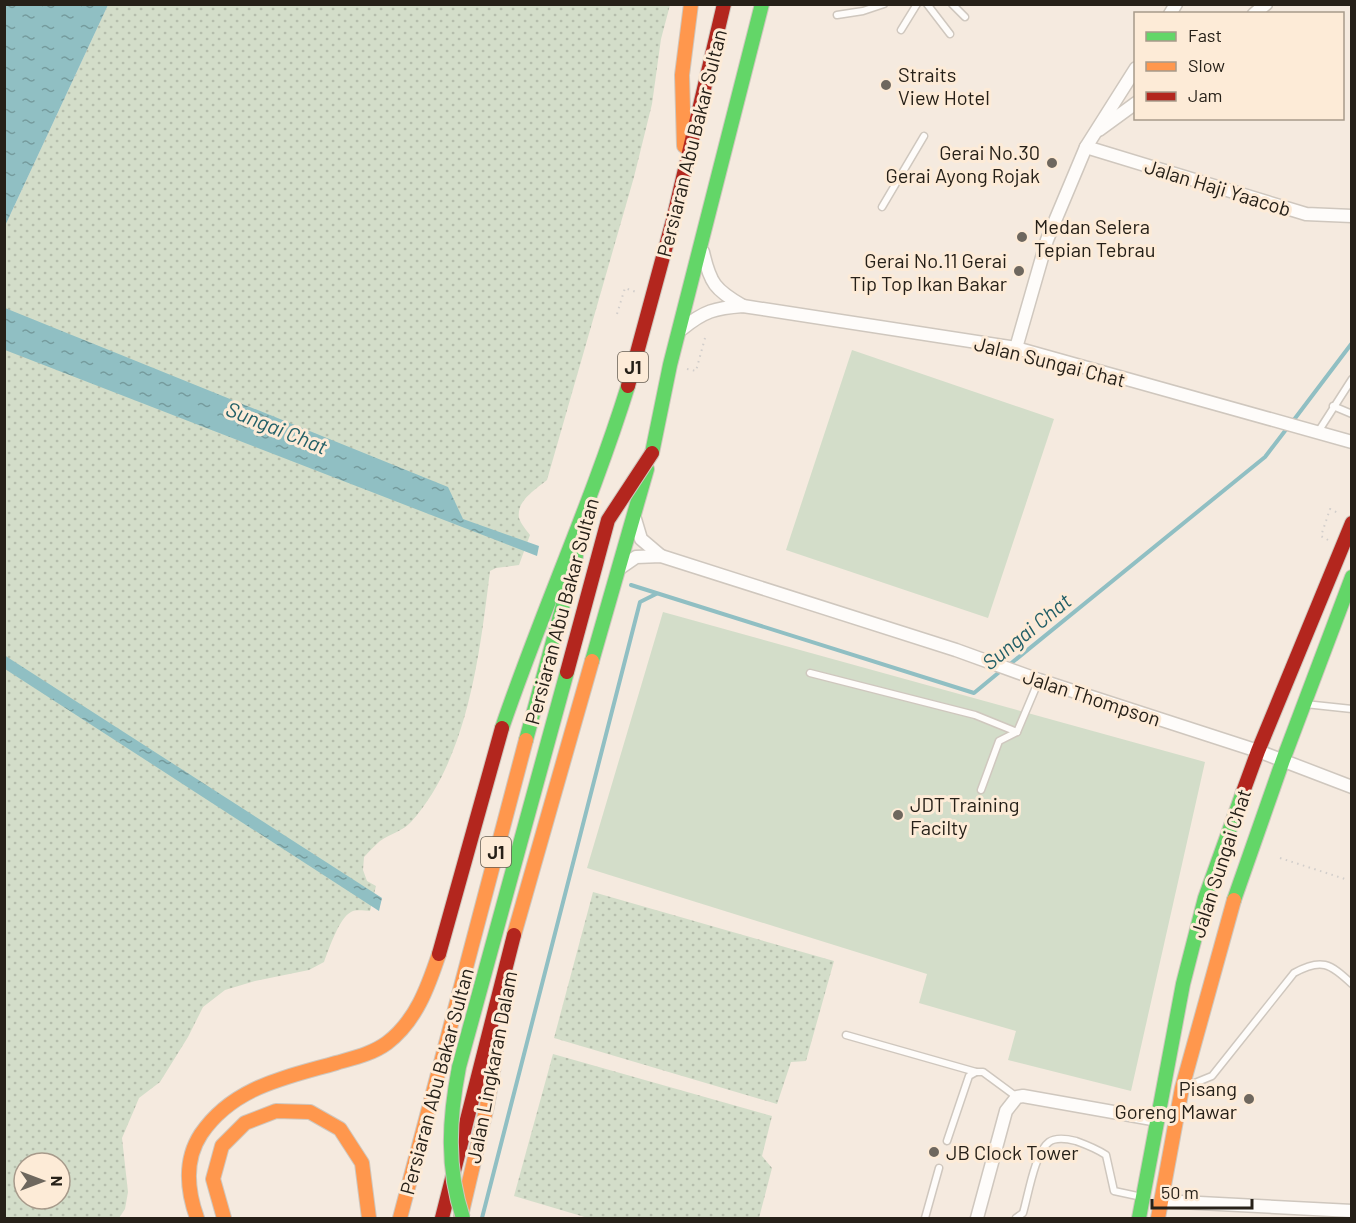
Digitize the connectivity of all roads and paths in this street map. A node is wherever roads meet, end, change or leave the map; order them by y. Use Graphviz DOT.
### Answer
graph roads {
  1 [pos="692,4"];
  2 [pos="724,4"];
  3 [pos="762,4"];
  4 [pos="884,4"];
  5 [pos="917,4"];
  6 [pos="927,4"];
  7 [pos="952,4"];
  8 [pos="837,15"];
  9 [pos="966,17"];
  10 [pos="901,30"];
  11 [pos="950,34"];
  12 [pos="1134,71"];
  13 [pos="1134,104"];
  14 [pos="1094,134"];
  15 [pos="924,136"];
  16 [pos="1086,147"];
  17 [pos="686,163"];
  18 [pos="882,207"];
  19 [pos="1352,216"];
  20 [pos="700,243"];
  21 [pos="624,288"];
  22 [pos="743,306"];
  23 [pos="617,314"];
  24 [pos="678,332"];
  25 [pos="705,338"];
  26 [pos="1016,348"];
  27 [pos="696,371"];
  28 [pos="1352,379"];
  29 [pos="1333,406"];
  30 [pos="1352,414"];
  31 [pos="1318,432"];
  32 [pos="1352,442"];
  33 [pos="651,453"];
  34 [pos="596,486"];
  35 [pos="1330,508"];
  36 [pos="634,512"];
  37 [pos="1352,523"];
  38 [pos="1322,536"];
  39 [pos="661,556"];
  40 [pos="617,570"];
  41 [pos="1352,577"];
  42 [pos="810,673"];
  43 [pos="1034,678"];
  44 [pos="1304,704"];
  45 [pos="1352,709"];
  46 [pos="1017,732"];
  47 [pos="1258,751"];
  48 [pos="1283,760"];
  49 [pos="1352,787"];
  50 [pos="981,790"];
  51 [pos="1280,858"];
  52 [pos="1345,879"];
  53 [pos="519,915"];
  54 [pos="1352,984"];
  55 [pos="846,1035"];
  56 [pos="976,1072"];
  57 [pos="1182,1088"];
  58 [pos="1017,1097"];
  59 [pos="1158,1120"];
  60 [pos="947,1141"];
  61 [pos="939,1168"];
  62 [pos="1143,1197"];
  63 [pos="1161,1201"];
  64 [pos="1352,1211"];
  65 [pos="197,1218"];
  66 [pos="224,1218"];
  67 [pos="369,1218"];
  68 [pos="400,1218"];
  69 [pos="442,1218"];
  70 [pos="462,1218"];
  71 [pos="925,1218"];
  72 [pos="977,1218"];
  73 [pos="1016,1218"];
  74 [pos="1139,1218"];
  75 [pos="1158,1218"];
  1 -- 17 [label="main road"];
  2 -- 17 [label="main road, Persiaran Abu Bakar Sultan / J1"];
  3 -- 20 [label="main road, Persiaran Abu Bakar Sultan / J1"];
  4 -- 8 [label="lane"];
  5 -- 10 [label="lane"];
  6 -- 11 [label="lane"];
  7 -- 9 [label="lane"];
  12 -- 14 [label="street"];
  13 -- 14 [label="street"];
  14 -- 16 [label="street"];
  15 -- 18 [label="lane"];
  16 -- 19 [label="street, Jalan Haji Yaacob"];
  16 -- 26 [label="street"];
  17 -- 34 [label="main road, Persiaran Abu Bakar Sultan / J1"];
  20 -- 22 [label="street, Jalan Sungai Chat"];
  20 -- 24 [label="main road, Persiaran Abu Bakar Sultan / J1"];
  21 -- 23 [label="path"];
  22 -- 24 [label="street, Jalan Sungai Chat"];
  22 -- 26 [label="street, Jalan Sungai Chat"];
  24 -- 33 [label="main road, Persiaran Abu Bakar Sultan / J1"];
  25 -- 27 [label="path"];
  26 -- 31 [label="street, Jalan Sungai Chat"];
  28 -- 29 [label="lane"];
  29 -- 30 [label="lane"];
  29 -- 31 [label="lane"];
  31 -- 32 [label="street, Jalan Sungai Chat"];
  33 -- 36 [label="main road, Persiaran Abu Bakar Sultan / J1"];
  33 -- 70 [label="main road, bridge"];
  34 -- 65 [label="main road"];
  34 -- 68 [label="main road, Persiaran Abu Bakar Sultan / J1"];
  35 -- 38 [label="path"];
  36 -- 39 [label="street, Jalan Thompson"];
  36 -- 40 [label="main road, Persiaran Abu Bakar Sultan / J1"];
  37 -- 47 [label="main road, Jalan Sungai Chat"];
  39 -- 40 [label="street, Jalan Thompson"];
  39 -- 43 [label="street, Jalan Thompson"];
  40 -- 53 [label="main road, Persiaran Abu Bakar Sultan / J1"];
  41 -- 44 [label="main road, Jalan Sungai Chat"];
  42 -- 46 [label="lane"];
  43 -- 46 [label="lane"];
  43 -- 47 [label="street, Jalan Thompson"];
  44 -- 45 [label="lane"];
  44 -- 48 [label="main road, Jalan Sungai Chat"];
  46 -- 50 [label="lane"];
  47 -- 48 [label="street, Jalan Thompson"];
  47 -- 59 [label="main road, Jalan Sungai Chat"];
  48 -- 49 [label="street, Jalan Thompson"];
  48 -- 57 [label="main road, Jalan Sungai Chat"];
  51 -- 52 [label="path"];
  53 -- 69 [label="main road, Persiaran Abu Bakar Sultan / J1"];
  53 -- 70 [label="main road, Jalan Lingkaran Dalam"];
  54 -- 57 [label="lane"];
  55 -- 56 [label="lane"];
  56 -- 58 [label="lane"];
  56 -- 60 [label="lane"];
  57 -- 63 [label="main road, Jalan Sungai Chat"];
  58 -- 59 [label="street"];
  58 -- 72 [label="street"];
  59 -- 62 [label="main road, Jalan Sungai Chat"];
  61 -- 71 [label="lane"];
  62 -- 73 [label="lane"];
  62 -- 74 [label="main road, Jalan Sungai Chat"];
  63 -- 64 [label="street"];
  63 -- 75 [label="main road, Jalan Sungai Chat"];
  66 -- 67 [label="main road"];
}
